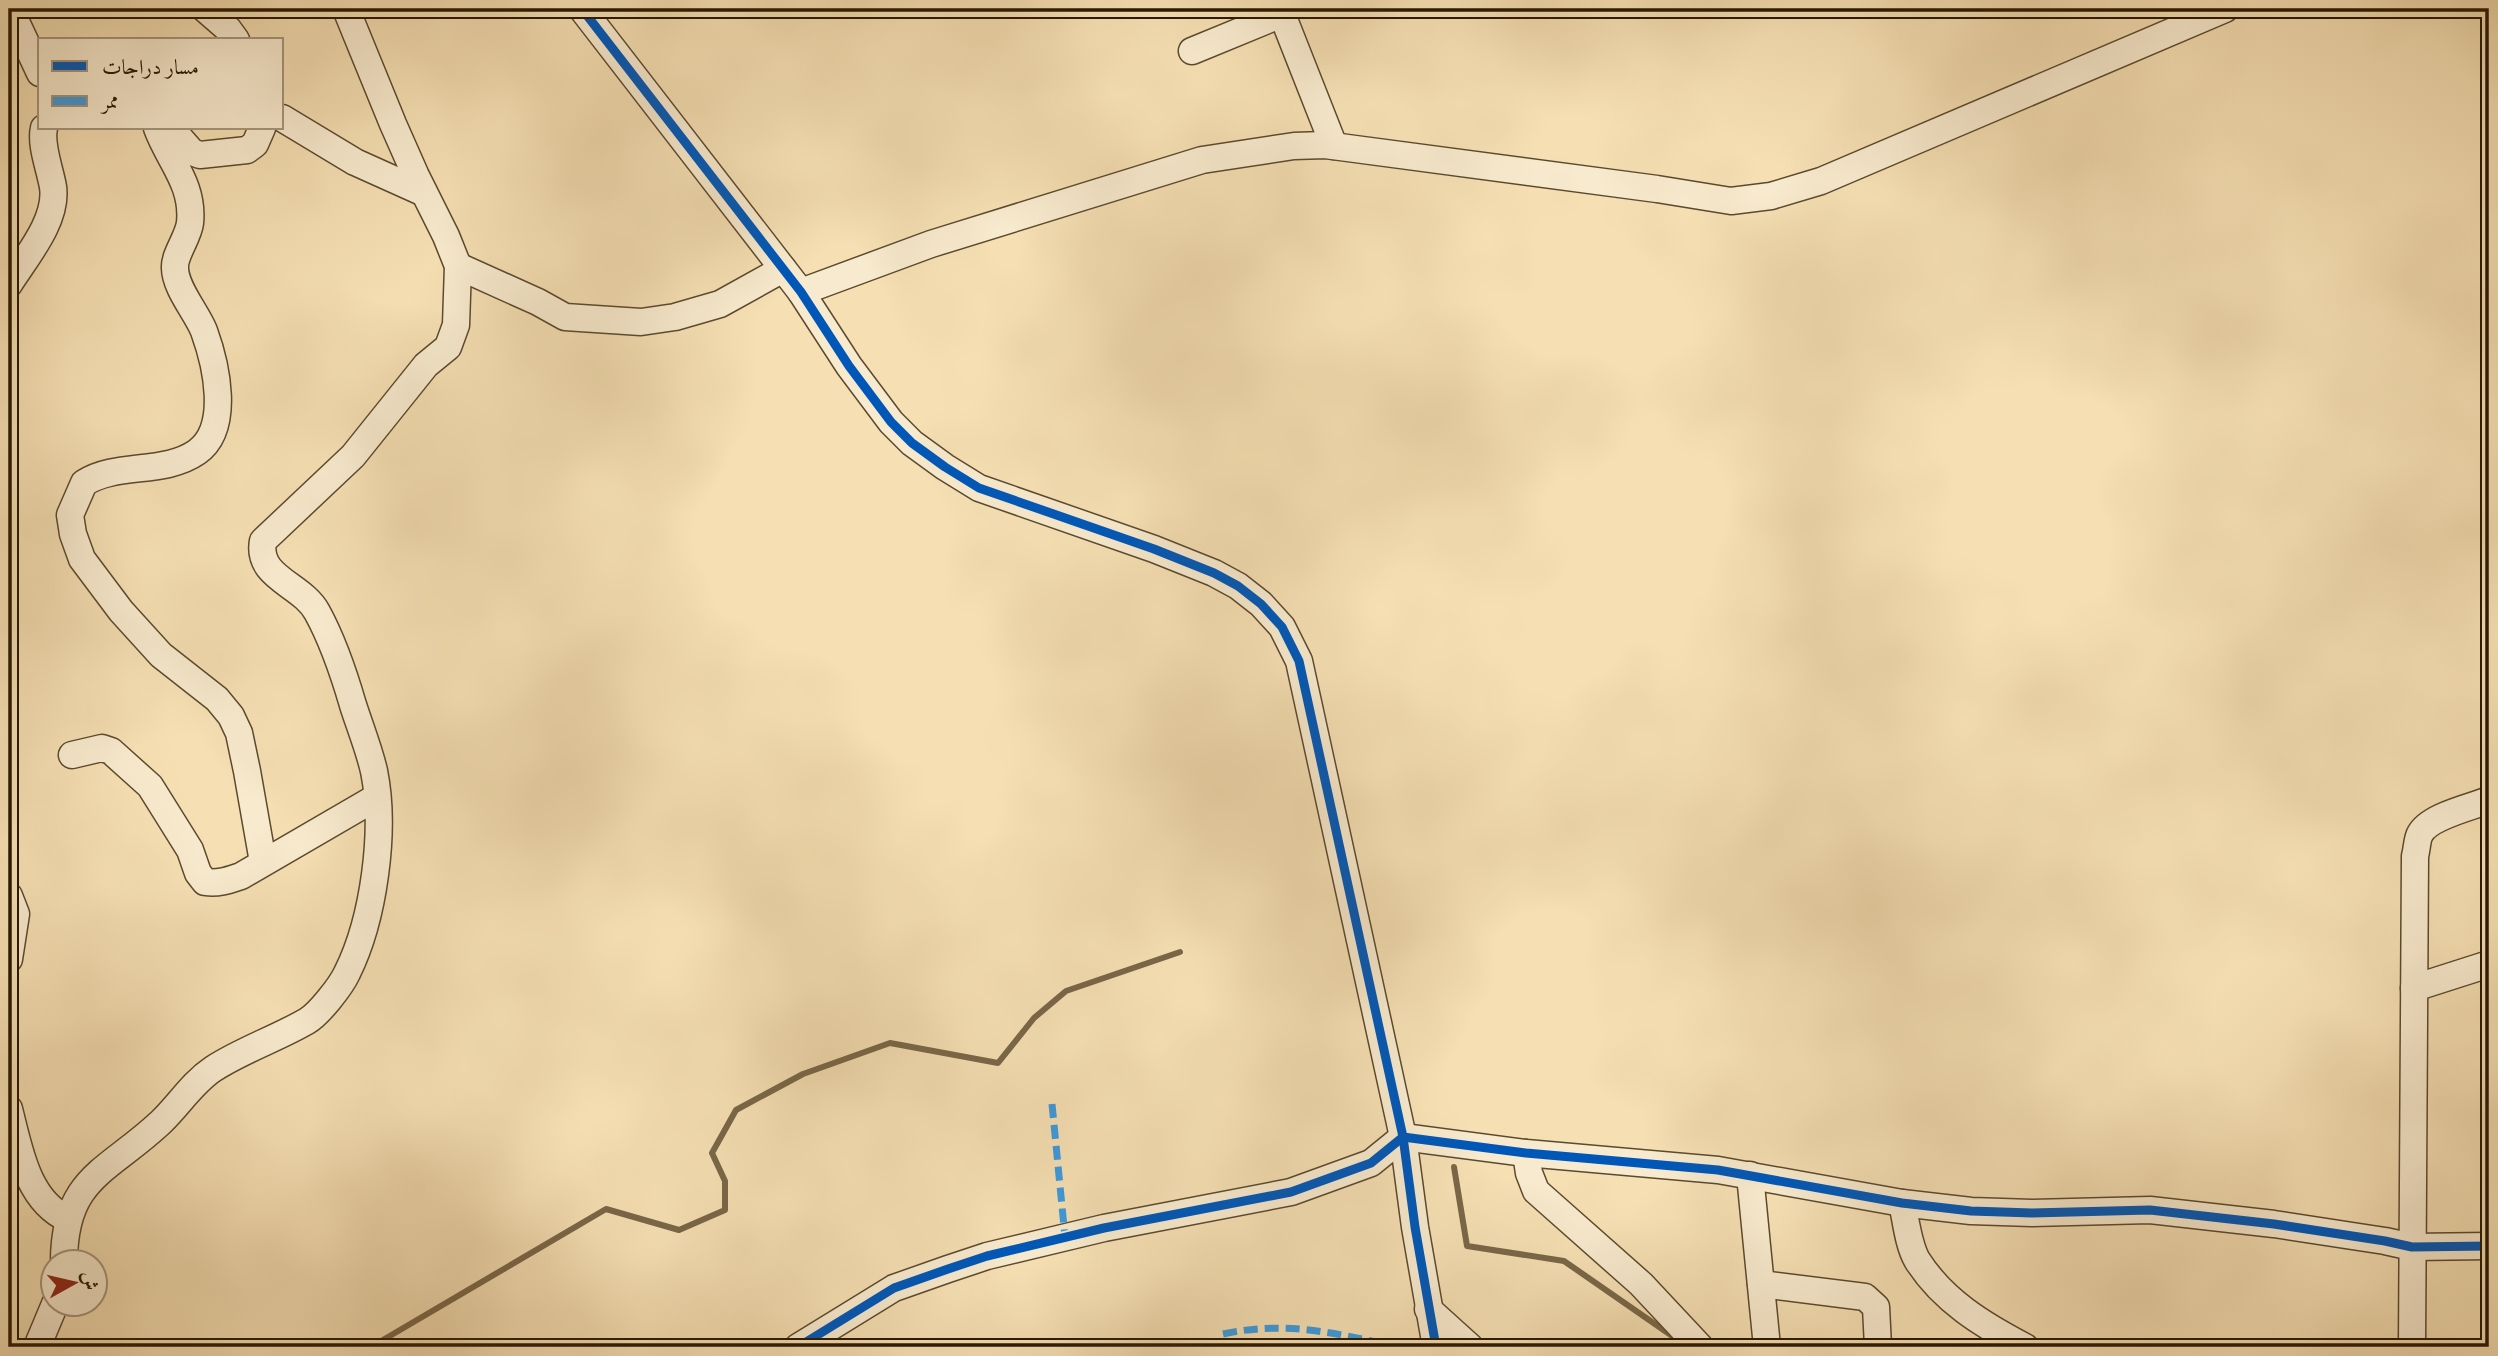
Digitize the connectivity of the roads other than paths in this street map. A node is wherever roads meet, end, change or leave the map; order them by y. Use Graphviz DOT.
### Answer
graph roads {
  1 [pos="10,9"];
  2 [pos="205,9"];
  3 [pos="346,9"];
  4 [pos="582,9"];
  5 [pos="2225,9"];
  6 [pos="1281,12"];
  7 [pos="2181,16"];
  8 [pos="235,38"];
  9 [pos="1192,51"];
  10 [pos="38,70"];
  11 [pos="284,119"];
  12 [pos="44,130"];
  13 [pos="159,130"];
  14 [pos="173,130"];
  15 [pos="260,130"];
  16 [pos="1334,146"];
  17 [pos="424,193"];
  18 [pos="458,266"];
  19 [pos="783,269"];
  20 [pos="9,284"];
  21 [pos="801,292"];
  22 [pos="72,755"];
  23 [pos="377,797"];
  24 [pos="2489,800"];
  25 [pos="262,862"];
  26 [pos="9,896"];
  27 [pos="9,959"];
  28 [pos="2489,964"];
  29 [pos="2414,988"];
  30 [pos="9,1109"];
  31 [pos="1403,1138"];
  32 [pos="1526,1153"];
  33 [pos="1750,1175"];
  34 [pos="1902,1203"];
  35 [pos="68,1219"];
  36 [pos="2489,1246"];
  37 [pos="2412,1247"];
  38 [pos="65,1248"];
  39 [pos="1761,1284"];
  40 [pos="1429,1309"];
  41 [pos="49,1318"];
  42 [pos="37,1347"];
  43 [pos="798,1347"];
  44 [pos="1436,1347"];
  45 [pos="1471,1347"];
  46 [pos="1700,1347"];
  47 [pos="1767,1347"];
  48 [pos="1878,1347"];
  49 [pos="2025,1347"];
  50 [pos="2412,1347"];
  1 -- 10 [label="street"];
  2 -- 8 [label="street"];
  3 -- 17 [label="street"];
  4 -- 19 [label="street"];
  5 -- 7 [label="street"];
  6 -- 9 [label="street"];
  6 -- 16 [label="street"];
  7 -- 16 [label="street"];
  11 -- 17 [label="street"];
  12 -- 20 [label="street"];
  13 -- 25 [label="street"];
  14 -- 15 [label="street"];
  16 -- 21 [label="street"];
  17 -- 18 [label="street"];
  18 -- 19 [label="street"];
  18 -- 23 [label="street"];
  19 -- 21 [label="street"];
  21 -- 31 [label="street"];
  22 -- 25 [label="street"];
  23 -- 25 [label="street"];
  23 -- 35 [label="street"];
  24 -- 29 [label="street"];
  26 -- 27 [label="street"];
  28 -- 29 [label="street"];
  29 -- 37 [label="street"];
  30 -- 35 [label="street"];
  31 -- 32 [label="street"];
  31 -- 40 [label="street"];
  31 -- 43 [label="street"];
  32 -- 33 [label="street"];
  32 -- 46 [label="street"];
  33 -- 34 [label="street"];
  33 -- 39 [label="street"];
  34 -- 37 [label="street"];
  34 -- 49 [label="street"];
  35 -- 38 [label="street"];
  36 -- 37 [label="street"];
  37 -- 50 [label="street"];
  39 -- 47 [label="street"];
  39 -- 48 [label="street"];
  40 -- 44 [label="street"];
  40 -- 45 [label="street"];
  41 -- 42 [label="street"];
}
